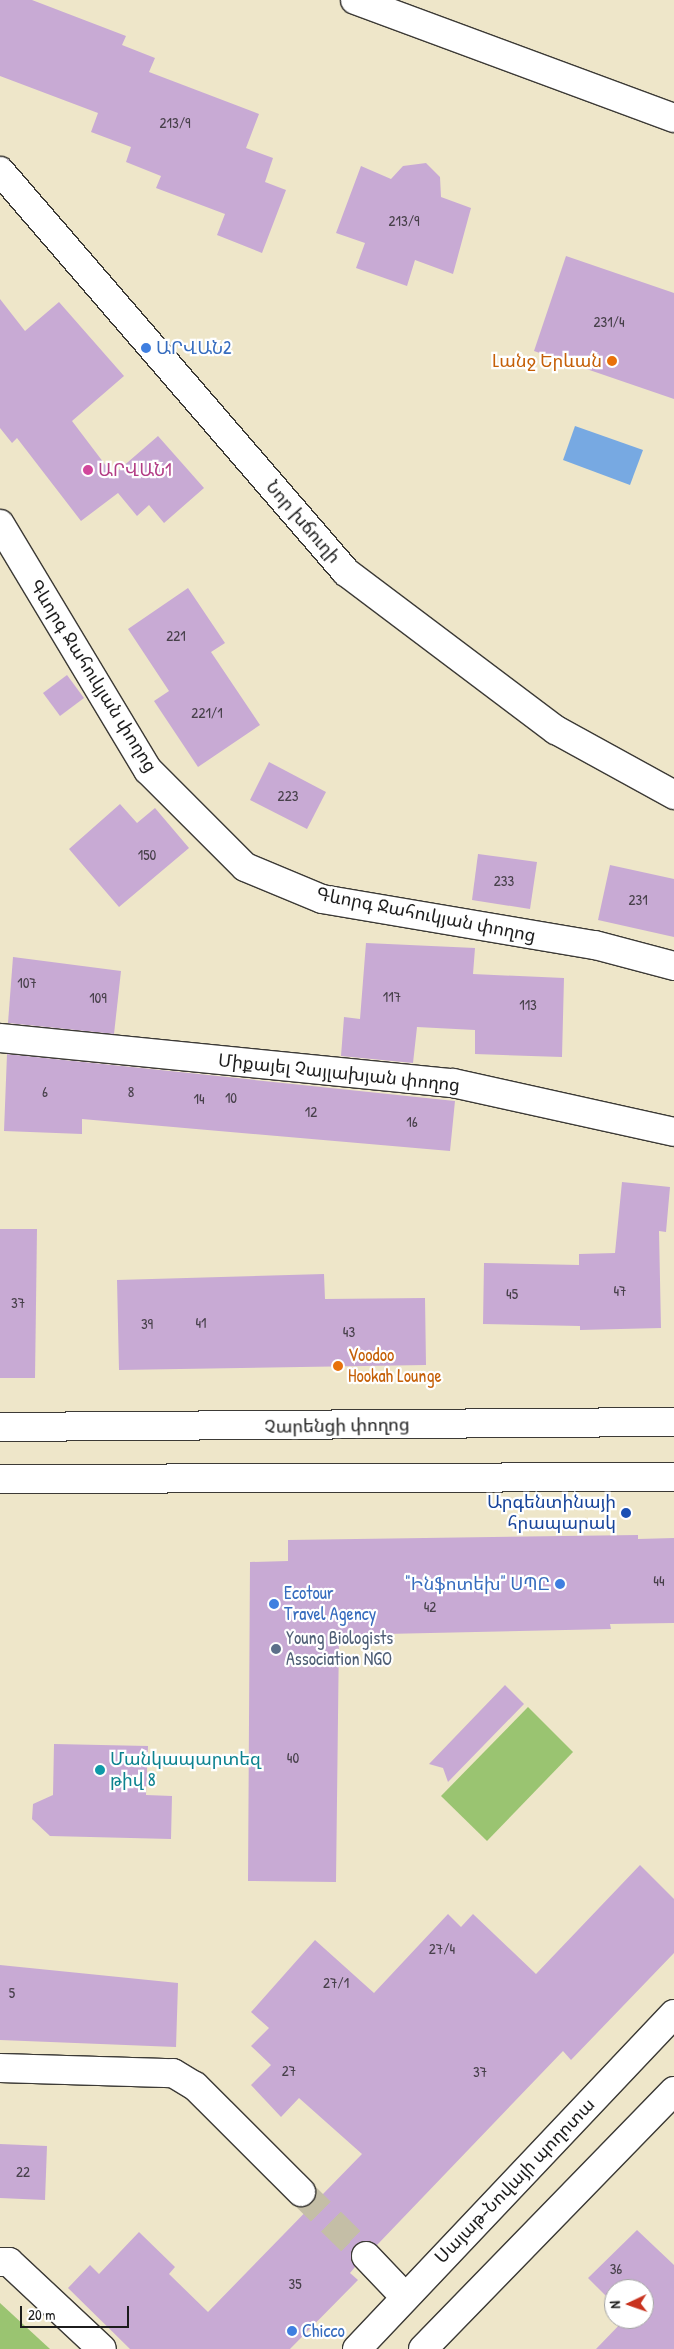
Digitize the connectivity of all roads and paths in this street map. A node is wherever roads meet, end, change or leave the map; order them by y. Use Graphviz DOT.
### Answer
graph roads {
  1 [pos="355,0"];
  2 [pos="674,118"];
  3 [pos="0,171"];
  4 [pos="0,524"];
  5 [pos="674,795"];
  6 [pos="674,966"];
  7 [pos="0,1038"];
  8 [pos="674,1132"];
  9 [pos="674,1422"];
  10 [pos="0,1427"];
  11 [pos="674,1477"];
  12 [pos="0,1480"];
  13 [pos="674,2014"];
  14 [pos="0,2068"];
  15 [pos="674,2091"];
  16 [pos="301,2192"];
  17 [pos="366,2256"];
  18 [pos="0,2262"];
  19 [pos="405,2297"];
  20 [pos="102,2349"];
  21 [pos="357,2349"];
  22 [pos="422,2349"];
  1 -- 2 [label="main road"];
  3 -- 5 [label="main road, Նոր խճուղի"];
  4 -- 6 [label="main road, Գևորգ Ջահուկյան փողոց"];
  7 -- 8 [label="main road, Միքայել Չայլախյան փողոց"];
  9 -- 10 [label="main road, Չարենցի փողոց"];
  11 -- 12 [label="main road"];
  13 -- 19 [label="main road, Սայաթ-Նովայի պողոտա"];
  14 -- 16 [label="main road"];
  15 -- 22 [label="main road"];
  17 -- 19 [label="main road"];
  18 -- 20 [label="main road"];
  19 -- 21 [label="main road, Սայաթ-Նովայի պողոտա"];
}
